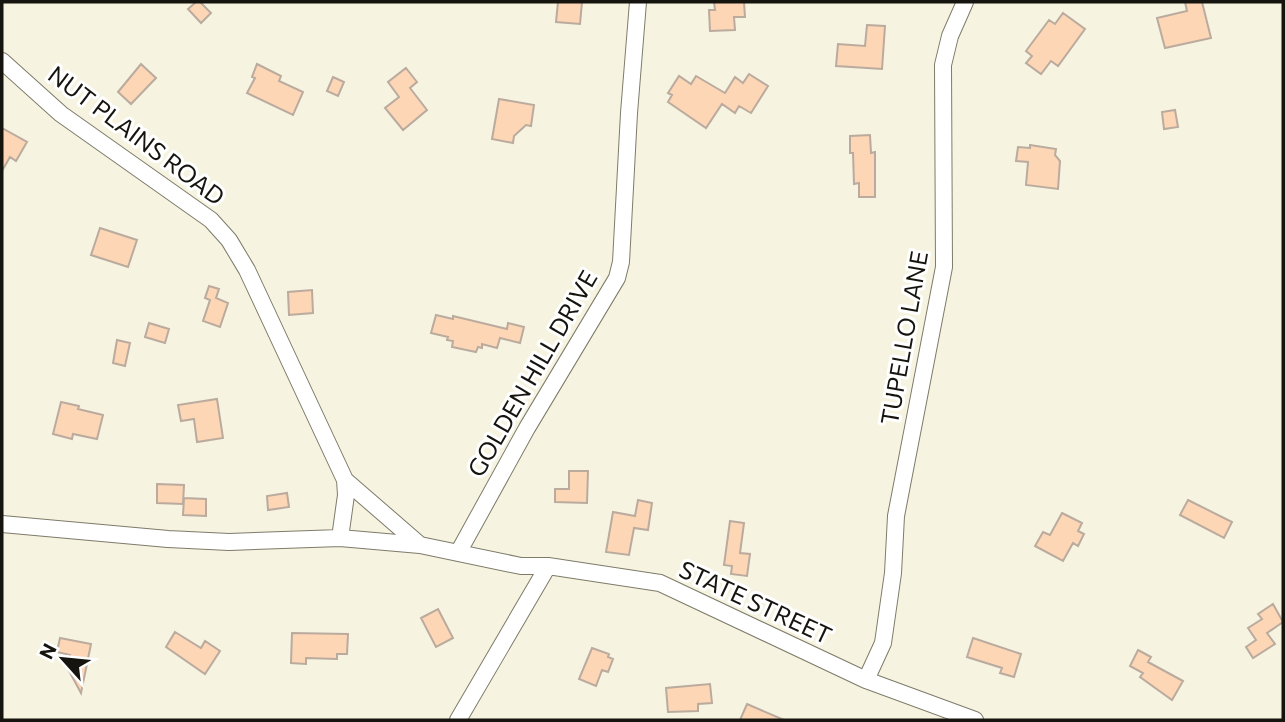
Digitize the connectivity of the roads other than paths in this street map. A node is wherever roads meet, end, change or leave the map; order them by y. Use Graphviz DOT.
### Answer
graph roads {
  1 [pos="638,2"];
  2 [pos="965,2"];
  3 [pos="2,61"];
  4 [pos="345,480"];
  5 [pos="2,524"];
  6 [pos="340,538"];
  7 [pos="420,545"];
  8 [pos="458,553"];
  9 [pos="548,566"];
  10 [pos="866,680"];
  11 [pos="458,720"];
  12 [pos="975,720"];
  1 -- 8 [label="street, GOLDEN HILL DRIVE"];
  2 -- 10 [label="street, TUPELLO LANE"];
  3 -- 4 [label="street, NUT PLAINS ROAD"];
  4 -- 6 [label="street, NUT PLAINS ROAD"];
  4 -- 7 [label="street, NUT PLAINS ROAD"];
  5 -- 6 [label="street, STATE STREET"];
  6 -- 7 [label="street, STATE STREET"];
  7 -- 8 [label="street, STATE STREET"];
  8 -- 9 [label="street, STATE STREET"];
  9 -- 10 [label="street, STATE STREET"];
  9 -- 11 [label="street"];
  10 -- 12 [label="street, STATE STREET"];
}
